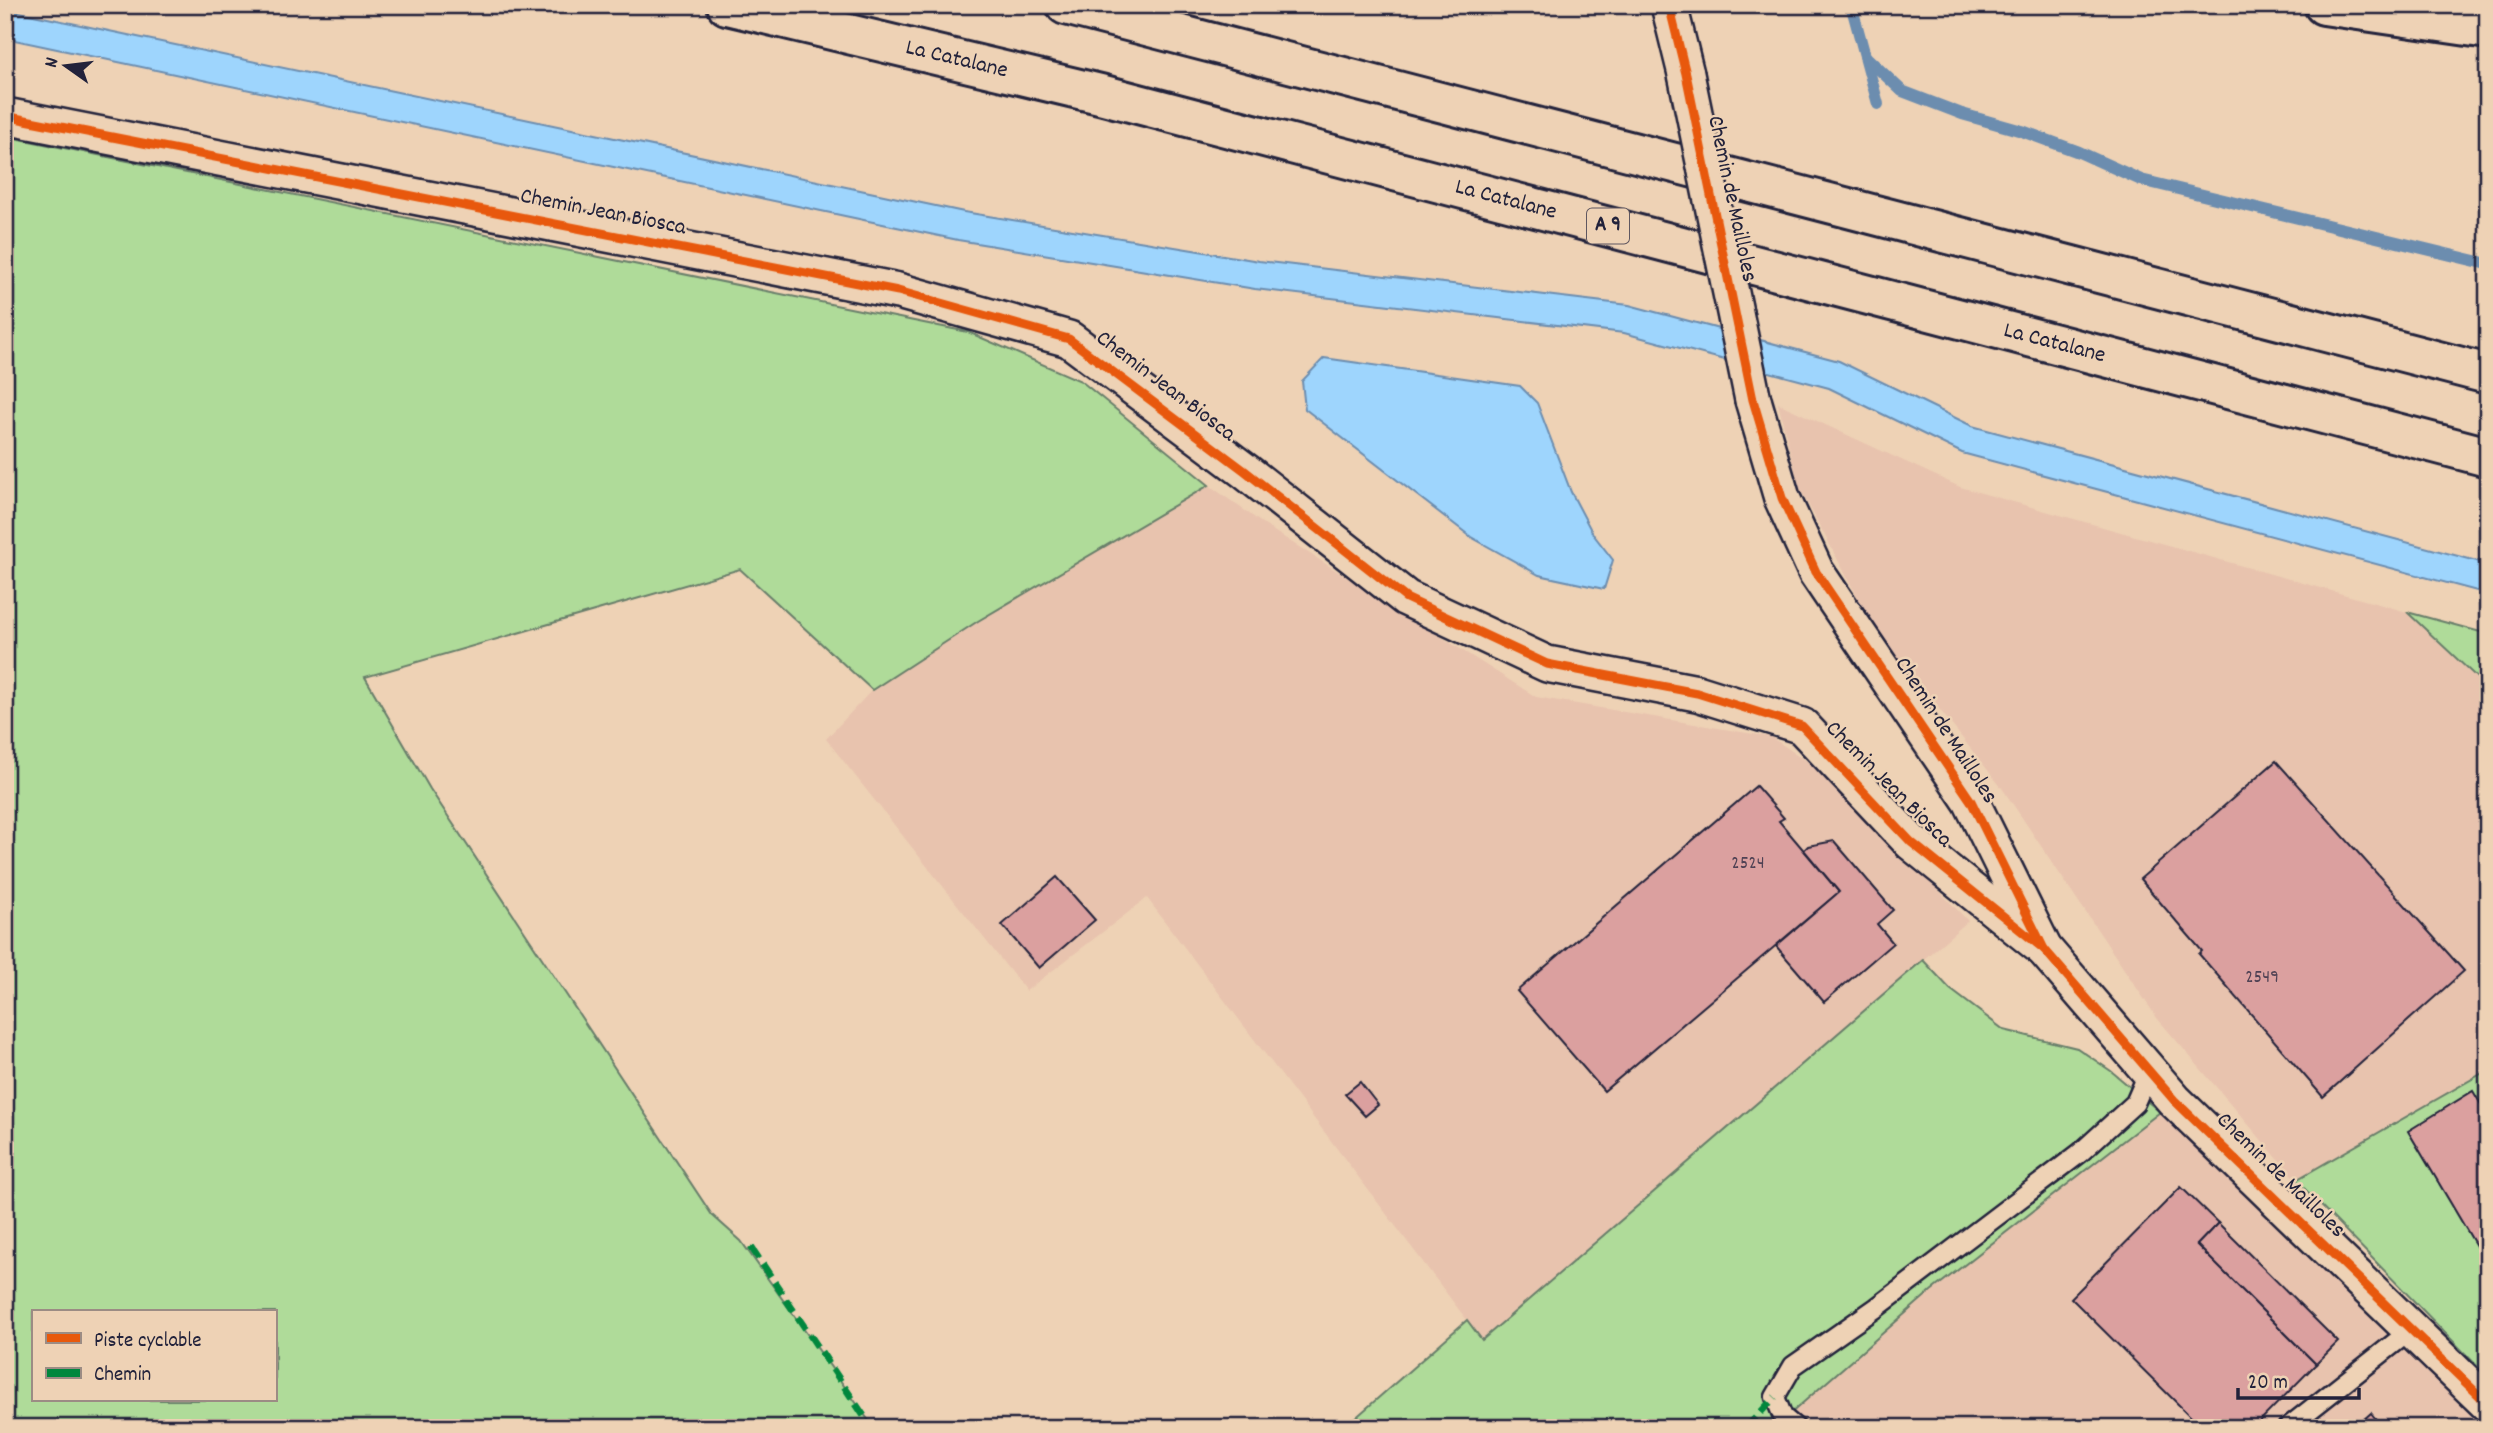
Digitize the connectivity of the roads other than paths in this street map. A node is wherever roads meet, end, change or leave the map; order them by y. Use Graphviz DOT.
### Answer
graph roads {
  1 [pos="727,5"];
  2 [pos="1066,5"];
  3 [pos="1669,5"];
  4 [pos="2324,5"];
  5 [pos="2488,29"];
  6 [pos="5,116"];
  7 [pos="2488,374"];
  8 [pos="2488,457"];
  9 [pos="2044,949"];
  10 [pos="2149,1071"];
  11 [pos="2412,1330"];
  12 [pos="2488,1404"];
  13 [pos="1796,1428"];
  14 [pos="2287,1428"];
  1 -- 8 [label="highway, La Catalane / A 9"];
  2 -- 7 [label="highway"];
  3 -- 9 [label="street, Chemin de Mailloles, bridge"];
  4 -- 5 [label="highway"];
  6 -- 9 [label="street, Chemin Jean Biosca"];
  9 -- 10 [label="street, Chemin de Mailloles"];
  10 -- 11 [label="street, Chemin de Mailloles"];
  10 -- 13 [label="lane"];
  11 -- 12 [label="street, Chemin de Mailloles"];
  11 -- 14 [label="lane"];
}
